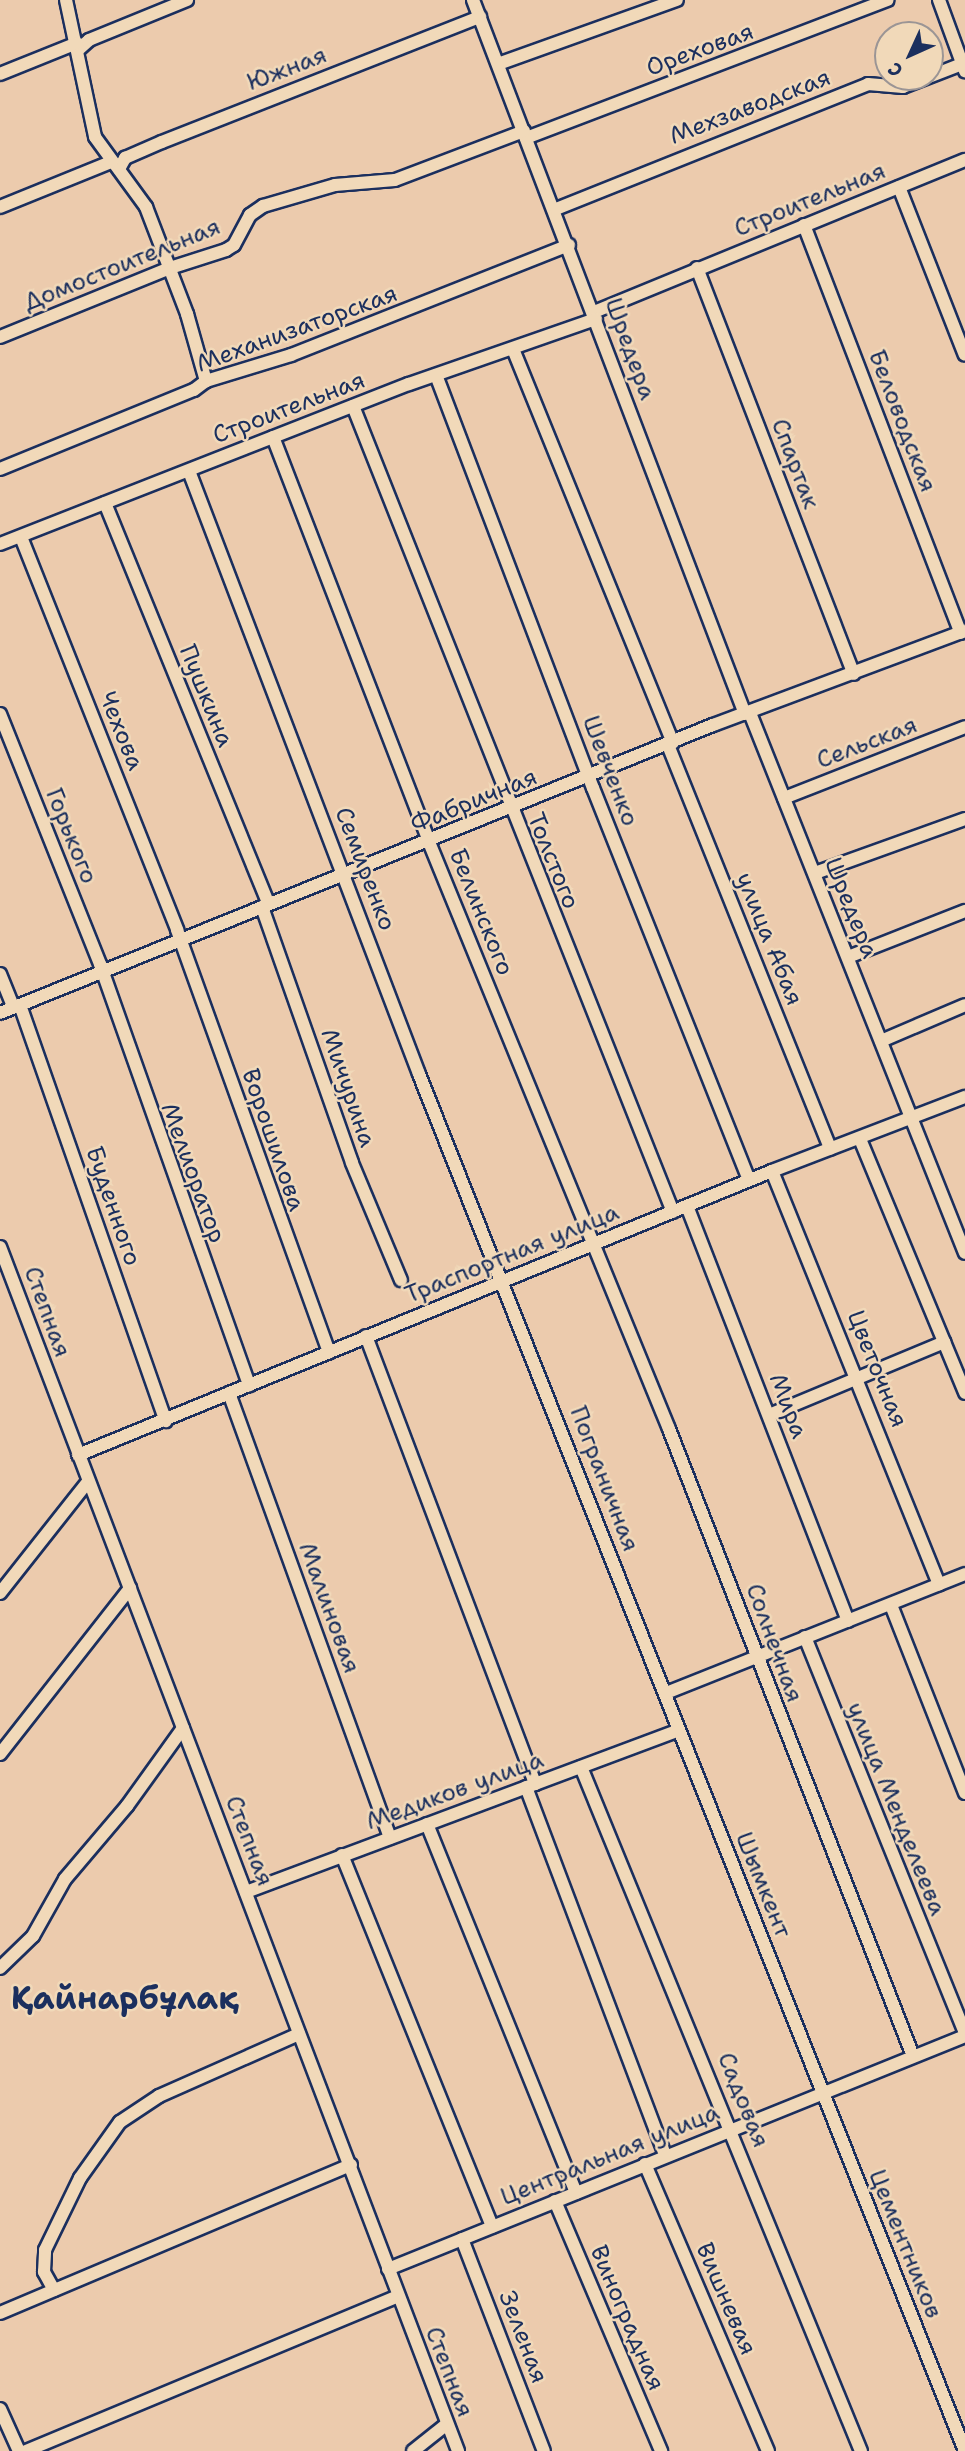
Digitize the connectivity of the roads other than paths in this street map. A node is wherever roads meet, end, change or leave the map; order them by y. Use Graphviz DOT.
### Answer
graph roads {
  1 [pos="66,0"];
  2 [pos="187,0"];
  3 [pos="473,0"];
  4 [pos="677,0"];
  5 [pos="888,0"];
  6 [pos="939,0"];
  7 [pos="480,18"];
  8 [pos="78,47"];
  9 [pos="498,64"];
  10 [pos="964,68"];
  11 [pos="0,74"];
  12 [pos="525,134"];
  13 [pos="965,160"];
  14 [pos="115,166"];
  15 [pos="899,187"];
  16 [pos="0,207"];
  17 [pos="556,209"];
  18 [pos="804,225"];
  19 [pos="569,245"];
  20 [pos="170,268"];
  21 [pos="697,268"];
  22 [pos="595,315"];
  23 [pos="0,337"];
  24 [pos="513,349"];
  25 [pos="965,355"];
  26 [pos="436,375"];
  27 [pos="206,381"];
  28 [pos="353,406"];
  29 [pos="273,437"];
  30 [pos="0,469"];
  31 [pos="188,471"];
  32 [pos="105,503"];
  33 [pos="21,537"];
  34 [pos="0,544"];
  35 [pos="963,632"];
  36 [pos="854,674"];
  37 [pos="0,714"];
  38 [pos="747,714"];
  39 [pos="965,727"];
  40 [pos="671,744"];
  41 [pos="590,777"];
  42 [pos="784,798"];
  43 [pos="510,810"];
  44 [pos="965,819"];
  45 [pos="429,842"];
  46 [pos="815,873"];
  47 [pos="346,875"];
  48 [pos="265,906"];
  49 [pos="965,911"];
  50 [pos="178,941"];
  51 [pos="848,957"];
  52 [pos="0,974"];
  53 [pos="101,974"];
  54 [pos="965,1005"];
  55 [pos="16,1006"];
  56 [pos="0,1013"];
  57 [pos="881,1041"];
  58 [pos="965,1097"];
  59 [pos="913,1119"];
  60 [pos="860,1139"];
  61 [pos="830,1149"];
  62 [pos="772,1171"];
  63 [pos="749,1180"];
  64 [pos="687,1206"];
  65 [pos="673,1212"];
  66 [pos="595,1245"];
  67 [pos="0,1247"];
  68 [pos="965,1253"];
  69 [pos="401,1280"];
  70 [pos="504,1281"];
  71 [pos="366,1336"];
  72 [pos="944,1342"];
  73 [pos="329,1352"];
  74 [pos="857,1378"];
  75 [pos="249,1385"];
  76 [pos="229,1393"];
  77 [pos="965,1393"];
  78 [pos="769,1415"];
  79 [pos="166,1421"];
  80 [pos="78,1455"];
  81 [pos="87,1483"];
  82 [pos="965,1574"];
  83 [pos="939,1585"];
  84 [pos="130,1588"];
  85 [pos="0,1593"];
  86 [pos="891,1605"];
  87 [pos="848,1621"];
  88 [pos="805,1637"];
  89 [pos="757,1655"];
  90 [pos="666,1693"];
  91 [pos="183,1728"];
  92 [pos="679,1730"];
  93 [pos="0,1754"];
  94 [pos="581,1767"];
  95 [pos="531,1786"];
  96 [pos="965,1793"];
  97 [pos="427,1824"];
  98 [pos="390,1838"];
  99 [pos="342,1855"];
  100 [pos="246,1892"];
  101 [pos="0,1968"];
  102 [pos="299,2034"];
  103 [pos="965,2035"];
  104 [pos="913,2056"];
  105 [pos="822,2091"];
  106 [pos="732,2127"];
  107 [pos="665,2154"];
  108 [pos="645,2164"];
  109 [pos="351,2165"];
  110 [pos="576,2193"];
  111 [pos="555,2201"];
  112 [pos="492,2227"];
  113 [pos="462,2239"];
  114 [pos="388,2269"];
  115 [pos="54,2290"];
  116 [pos="398,2296"];
  117 [pos="0,2313"];
  118 [pos="0,2409"];
  119 [pos="447,2424"];
  120 [pos="19,2451"];
  121 [pos="26,2451"];
  122 [pos="413,2451"];
  123 [pos="458,2451"];
  124 [pos="544,2451"];
  125 [pos="661,2451"];
  126 [pos="768,2451"];
  127 [pos="861,2451"];
  128 [pos="965,2451"];
  1 -- 8 [label="street"];
  2 -- 8 [label="street"];
  3 -- 7 [label="street, Шредера"];
  4 -- 9 [label="street"];
  5 -- 12 [label="street, Ореховая"];
  6 -- 10 [label="street"];
  7 -- 9 [label="street, Шредера"];
  7 -- 14 [label="street, Южная"];
  8 -- 11 [label="street"];
  8 -- 14 [label="street"];
  9 -- 12 [label="street, Шредера"];
  10 -- 17 [label="street, Мехзаводская"];
  12 -- 17 [label="street, Шредера"];
  12 -- 20 [label="street, Домостоительная"];
  13 -- 15 [label="street, Строительная"];
  14 -- 16 [label="street, Южная"];
  14 -- 20 [label="street"];
  15 -- 18 [label="street, Строительная"];
  15 -- 25 [label="street"];
  17 -- 19 [label="street, Шредера"];
  18 -- 21 [label="street, Строительная"];
  18 -- 35 [label="street, Беловодская"];
  19 -- 22 [label="street, Шредера"];
  19 -- 27 [label="street, Механизаторская"];
  20 -- 23 [label="street, Домостоительная"];
  20 -- 27 [label="street"];
  21 -- 22 [label="street, Строительная"];
  21 -- 36 [label="street, Спартак"];
  22 -- 24 [label="street, Строительная"];
  22 -- 38 [label="street, Шредера"];
  24 -- 26 [label="street, Строительная"];
  24 -- 40 [label="street, улица Абая"];
  26 -- 28 [label="street, Строительная"];
  26 -- 41 [label="street, Шевченко"];
  27 -- 30 [label="street, Механизаторская"];
  28 -- 29 [label="street, Строительная"];
  28 -- 43 [label="street, Толстого"];
  29 -- 31 [label="street, Строительная"];
  29 -- 45 [label="street, Белинского"];
  31 -- 32 [label="street, Строительная"];
  31 -- 47 [label="street, Семиренко"];
  32 -- 33 [label="street, Строительная"];
  32 -- 48 [label="street, Пушкина"];
  33 -- 34 [label="street, Строительная"];
  33 -- 50 [label="street, Чехова"];
  35 -- 36 [label="street, Фабричная"];
  36 -- 38 [label="street, Фабричная"];
  37 -- 53 [label="street, Горького"];
  38 -- 40 [label="street, Фабричная"];
  38 -- 42 [label="street, Шредера"];
  39 -- 42 [label="street, Сельская"];
  40 -- 41 [label="street, Фабричная"];
  40 -- 61 [label="street, улица Абая"];
  41 -- 43 [label="street, Фабричная"];
  41 -- 63 [label="street, Шевченко"];
  42 -- 46 [label="street, Шредера"];
  43 -- 45 [label="street, Фабричная"];
  43 -- 65 [label="street, Толстого"];
  44 -- 46 [label="street"];
  45 -- 47 [label="street, Фабричная"];
  45 -- 66 [label="street, Белинского"];
  46 -- 51 [label="street, Шредера"];
  47 -- 48 [label="street, Фабричная"];
  47 -- 70 [label="street, Семиренко"];
  48 -- 50 [label="street, Фабричная"];
  48 -- 69 [label="street, Мичурина"];
  49 -- 51 [label="street"];
  50 -- 53 [label="street, Фабричная"];
  50 -- 73 [label="street, Ворошилова"];
  51 -- 57 [label="street, Шредера"];
  52 -- 55 [label="street, Буденного"];
  53 -- 55 [label="street, Фабричная"];
  53 -- 75 [label="street, Мелиоратор"];
  54 -- 57 [label="street"];
  55 -- 56 [label="street, Фабричная"];
  55 -- 79 [label="street, Буденного"];
  57 -- 59 [label="street, Шредера"];
  58 -- 59 [label="street, Траспортная улица"];
  59 -- 60 [label="street, Траспортная улица"];
  59 -- 68 [label="street, Шредера"];
  60 -- 61 [label="street, Траспортная улица"];
  60 -- 72 [label="street"];
  61 -- 62 [label="street, Траспортная улица"];
  62 -- 63 [label="street, Траспортная улица"];
  62 -- 74 [label="street, Цветочная"];
  63 -- 64 [label="street, Траспортная улица"];
  64 -- 65 [label="street, Траспортная улица"];
  64 -- 78 [label="street, Мира"];
  65 -- 66 [label="street, Траспортная улица"];
  66 -- 70 [label="street, Траспортная улица"];
  66 -- 89 [label="street, Солнечная"];
  67 -- 80 [label="street, Степная"];
  70 -- 71 [label="street, Траспортная улица"];
  70 -- 90 [label="street, Пограничная"];
  71 -- 73 [label="street, Траспортная улица"];
  71 -- 95 [label="street"];
  72 -- 74 [label="street"];
  72 -- 77 [label="street"];
  73 -- 75 [label="street, Траспортная улица"];
  74 -- 78 [label="street"];
  74 -- 83 [label="street, Цветочная"];
  75 -- 76 [label="street, Траспортная улица"];
  76 -- 79 [label="street, Траспортная улица"];
  76 -- 98 [label="street, Малиновая"];
  78 -- 87 [label="street, Мира"];
  79 -- 80 [label="street, Траспортная улица"];
  80 -- 81 [label="street, Степная"];
  81 -- 84 [label="street, Степная"];
  81 -- 85 [label="street"];
  82 -- 83 [label="street"];
  83 -- 86 [label="street"];
  84 -- 91 [label="street, Степная"];
  84 -- 93 [label="street"];
  86 -- 87 [label="street"];
  86 -- 96 [label="street"];
  87 -- 88 [label="street"];
  88 -- 89 [label="street"];
  88 -- 103 [label="street, улица Менделеева"];
  89 -- 90 [label="street"];
  89 -- 104 [label="street, Солнечная"];
  90 -- 92 [label="street, Шымкент"];
  91 -- 100 [label="street, Степная"];
  91 -- 101 [label="street"];
  92 -- 94 [label="street, Медиков улица"];
  92 -- 105 [label="street, Шымкент"];
  94 -- 95 [label="street, Медиков улица"];
  94 -- 106 [label="street, Садовая"];
  95 -- 97 [label="street, Медиков улица"];
  95 -- 107 [label="street"];
  97 -- 98 [label="street, Медиков улица"];
  97 -- 110 [label="street"];
  98 -- 99 [label="street, Медиков улица"];
  99 -- 100 [label="street, Медиков улица"];
  99 -- 112 [label="street"];
  100 -- 102 [label="street, Степная"];
  102 -- 109 [label="street, Степная"];
  102 -- 115 [label="street"];
  103 -- 104 [label="street, Центральная улица"];
  104 -- 105 [label="street, Центральная улица"];
  105 -- 106 [label="street, Центральная улица"];
  105 -- 128 [label="street, Цементников"];
  106 -- 107 [label="street, Центральная улица"];
  106 -- 127 [label="street, Садовая"];
  107 -- 108 [label="street, Центральная улица"];
  108 -- 110 [label="street, Центральная улица"];
  108 -- 126 [label="street, Вишневая"];
  109 -- 114 [label="street, Степная"];
  109 -- 115 [label="street"];
  110 -- 111 [label="street, Центральная улица"];
  111 -- 112 [label="street, Центральная улица"];
  111 -- 125 [label="street, Виноградная"];
  112 -- 113 [label="street, Центральная улица"];
  113 -- 114 [label="street, Центральная улица"];
  113 -- 124 [label="street, Зеленая"];
  114 -- 116 [label="street, Степная"];
  115 -- 117 [label="street"];
  116 -- 119 [label="street, Степная"];
  116 -- 121 [label="street"];
  118 -- 120 [label="street"];
  119 -- 122 [label="street"];
  119 -- 123 [label="street, Степная"];
}
